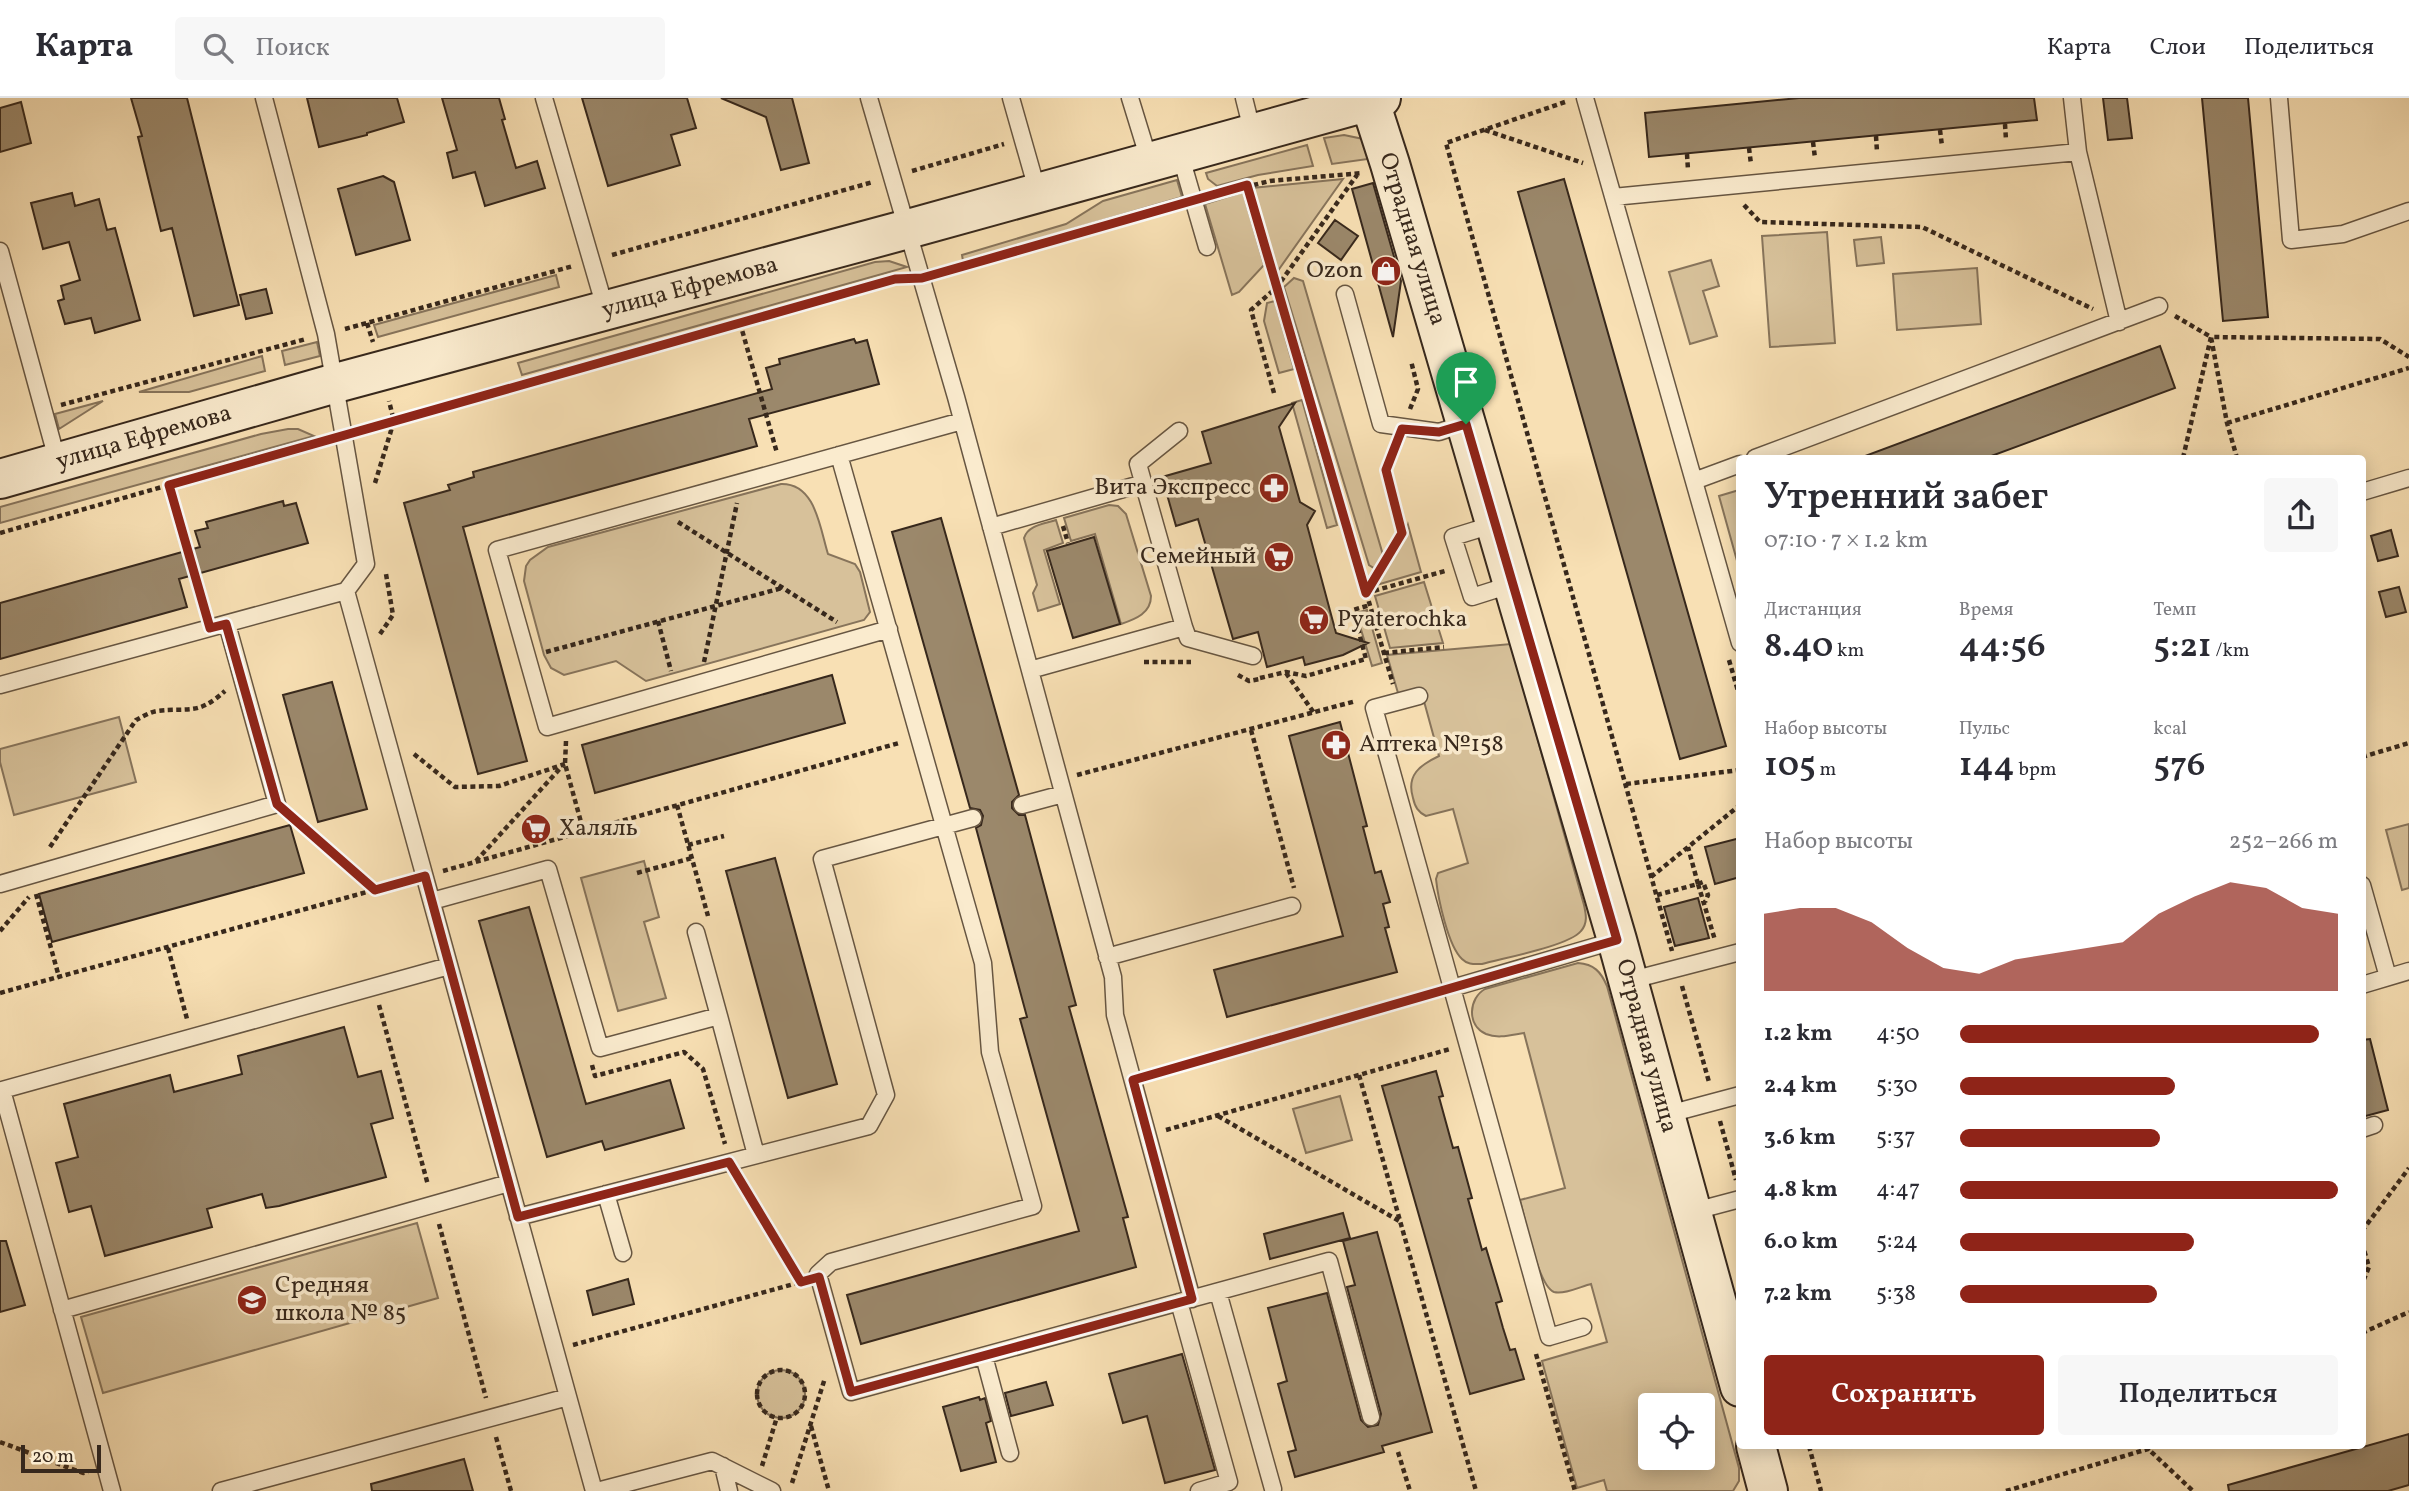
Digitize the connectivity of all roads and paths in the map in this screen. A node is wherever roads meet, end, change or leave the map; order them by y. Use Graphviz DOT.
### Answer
graph roads {
  1 [pos="264,98"];
  2 [pos="544,98"];
  3 [pos="869,98"];
  4 [pos="1011,98"];
  5 [pos="1130,98"];
  6 [pos="1244,98"];
  7 [pos="1585,98"];
  8 [pos="2072,98"];
  9 [pos="2279,98"];
  10 [pos="1375,100"];
  11 [pos="1568,100"];
  12 [pos="1485,130"];
  13 [pos="1253,134"];
  14 [pos="1023,139"];
  15 [pos="2078,152"];
  16 [pos="1165,159"];
  17 [pos="1587,165"];
  18 [pos="892,176"];
  19 [pos="1247,185"];
  20 [pos="1726,186"];
  21 [pos="1038,193"];
  22 [pos="1613,197"];
  23 [pos="1193,200"];
  24 [pos="2409,211"];
  25 [pos="908,229"];
  26 [pos="1207,247"];
  27 [pos="0,251"];
  28 [pos="591,261"];
  29 [pos="922,278"];
  30 [pos="1277,287"];
  31 [pos="1345,294"];
  32 [pos="2159,306"];
  33 [pos="606,311"];
  34 [pos="2119,321"];
  35 [pos="740,323"];
  36 [pos="326,334"];
  37 [pos="2210,338"];
  38 [pos="2409,357"];
  39 [pos="2409,368"];
  40 [pos="336,383"];
  41 [pos="1418,389"];
  42 [pos="1274,393"];
  43 [pos="43,410"];
  44 [pos="394,421"];
  45 [pos="962,422"];
  46 [pos="2227,423"];
  47 [pos="1466,424"];
  48 [pos="1402,429"];
  49 [pos="1179,431"];
  50 [pos="345,435"];
  51 [pos="1763,455"];
  52 [pos="2184,455"];
  53 [pos="2236,455"];
  54 [pos="839,456"];
  55 [pos="58,463"];
  56 [pos="1736,465"];
  57 [pos="782,471"];
  58 [pos="2409,478"];
  59 [pos="0,479"];
  60 [pos="1694,481"];
  61 [pos="741,482"];
  62 [pos="1144,484"];
  63 [pos="169,485"];
  64 [pos="2366,491"];
  65 [pos="371,495"];
  66 [pos="654,507"];
  67 [pos="1495,524"];
  68 [pos="991,527"];
  69 [pos="0,533"];
  70 [pos="727,553"];
  71 [pos="383,561"];
  72 [pos="1462,566"];
  73 [pos="1513,584"];
  74 [pos="782,588"];
  75 [pos="346,592"];
  76 [pos="1366,593"];
  77 [pos="1370,605"];
  78 [pos="715,606"];
  79 [pos="658,621"];
  80 [pos="226,624"];
  81 [pos="1184,627"];
  82 [pos="210,628"];
  83 [pos="889,629"];
  84 [pos="1736,629"];
  85 [pos="861,637"];
  86 [pos="376,641"];
  87 [pos="1444,647"];
  88 [pos="1384,653"];
  89 [pos="1253,656"];
  90 [pos="527,657"];
  91 [pos="1140,662"];
  92 [pos="1204,662"];
  93 [pos="1228,669"];
  94 [pos="1030,670"];
  95 [pos="1286,672"];
  96 [pos="242,677"];
  97 [pos="1260,679"];
  98 [pos="699,684"];
  99 [pos="0,685"];
  100 [pos="676,690"];
  101 [pos="1419,696"];
  102 [pos="1359,701"];
  103 [pos="1398,702"];
  104 [pos="1314,713"];
  105 [pos="566,722"];
  106 [pos="1251,730"];
  107 [pos="919,737"];
  108 [pos="2409,743"];
  109 [pos="405,747"];
  110 [pos="2366,756"];
  111 [pos="565,764"];
  112 [pos="1736,770"];
  113 [pos="1625,784"];
  114 [pos="1061,787"];
  115 [pos="277,804"];
  116 [pos="1022,805"];
  117 [pos="1736,808"];
  118 [pos="973,818"];
  119 [pos="944,826"];
  120 [pos="584,832"];
  121 [pos="724,836"];
  122 [pos="688,845"];
  123 [pos="1688,847"];
  124 [pos="692,858"];
  125 [pos="474,863"];
  126 [pos="637,873"];
  127 [pos="31,875"];
  128 [pos="425,876"];
  129 [pos="1651,877"];
  130 [pos="0,884"];
  131 [pos="1698,884"];
  132 [pos="375,890"];
  133 [pos="1657,895"];
  134 [pos="1293,898"];
  135 [pos="2366,899"];
  136 [pos="432,901"];
  137 [pos="0,931"];
  138 [pos="696,932"];
  139 [pos="1617,940"];
  140 [pos="168,948"];
  141 [pos="1736,953"];
  142 [pos="1107,957"];
  143 [pos="1720,957"];
  144 [pos="449,966"];
  145 [pos="1677,968"];
  146 [pos="2409,971"];
  147 [pos="2388,977"];
  148 [pos="59,978"];
  149 [pos="1628,981"];
  150 [pos="2366,984"];
  151 [pos="374,987"];
  152 [pos="1452,988"];
  153 [pos="0,993"];
  154 [pos="719,1016"];
  155 [pos="192,1037"];
  156 [pos="1468,1044"];
  157 [pos="1359,1075"];
  158 [pos="1133,1080"];
  159 [pos="1736,1096"];
  160 [pos="1715,1101"];
  161 [pos="1665,1115"];
  162 [pos="1217,1116"];
  163 [pos="1148,1135"];
  164 [pos="756,1155"];
  165 [pos="729,1162"];
  166 [pos="2409,1168"];
  167 [pos="1736,1177"];
  168 [pos="509,1183"];
  169 [pos="606,1194"];
  170 [pos="1736,1200"];
  171 [pos="434,1205"];
  172 [pos="1691,1212"];
  173 [pos="518,1217"];
  174 [pos="1401,1223"];
  175 [pos="2366,1226"];
  176 [pos="623,1253"];
  177 [pos="2366,1256"];
  178 [pos="2366,1274"];
  179 [pos="819,1277"];
  180 [pos="801,1282"];
  181 [pos="1218,1292"];
  182 [pos="1185,1301"];
  183 [pos="62,1310"];
  184 [pos="2409,1312"];
  185 [pos="1583,1327"];
  186 [pos="2366,1331"];
  187 [pos="555,1350"];
  188 [pos="984,1356"];
  189 [pos="1736,1368"];
  190 [pos="568,1397"];
  191 [pos="1371,1417"];
  192 [pos="491,1418"];
  193 [pos="777,1418"];
  194 [pos="0,1442"];
  195 [pos="1757,1449"];
  196 [pos="1810,1449"];
  197 [pos="2142,1449"];
  198 [pos="2150,1449"];
  199 [pos="1398,1452"];
  200 [pos="1010,1453"];
  201 [pos="723,1466"];
  202 [pos="105,1468"];
  203 [pos="765,1487"];
  204 [pos="1272,1489"];
  205 [pos="111,1491"];
  206 [pos="221,1491"];
  207 [pos="511,1491"];
  208 [pos="596,1491"];
  209 [pos="729,1491"];
  210 [pos="790,1491"];
  211 [pos="829,1491"];
  212 [pos="1199,1491"];
  213 [pos="1410,1491"];
  214 [pos="1476,1491"];
  215 [pos="1768,1491"];
  216 [pos="1821,1491"];
  217 [pos="2006,1491"];
  218 [pos="2193,1491"];
  1 -- 36 [label="lane"];
  2 -- 28 [label="lane"];
  3 -- 18 [label="lane"];
  4 -- 14 [label="lane"];
  5 -- 16 [label="lane"];
  6 -- 13 [label="lane"];
  7 -- 22 [label="lane"];
  8 -- 15 [label="lane"];
  9 -- 24 [label="lane"];
  10 -- 13 [label="street, улица Ефремова"];
  10 -- 47 [label="street, Отрадная улица"];
  11 -- 12 [label="path"];
  12 -- 17 [label="path"];
  12 -- 113 [label="path"];
  13 -- 16 [label="street, улица Ефремова"];
  14 -- 18 [label="path"];
  14 -- 21 [label="lane"];
  15 -- 20 [label="lane"];
  15 -- 34 [label="lane"];
  16 -- 21 [label="street, улица Ефремова"];
  16 -- 23 [label="lane"];
  18 -- 25 [label="lane"];
  18 -- 28 [label="path"];
  19 -- 23 [label="path"];
  19 -- 30 [label="path"];
  19 -- 30 [label="path"];
  20 -- 22 [label="lane"];
  20 -- 34 [label="path"];
  21 -- 25 [label="street, улица Ефремова"];
  22 -- 60 [label="lane"];
  23 -- 26 [label="lane"];
  23 -- 29 [label="path"];
  25 -- 29 [label="lane"];
  25 -- 33 [label="street, улица Ефремова"];
  27 -- 43 [label="lane"];
  28 -- 33 [label="lane"];
  28 -- 36 [label="path"];
  29 -- 35 [label="path"];
  29 -- 45 [label="lane"];
  30 -- 42 [label="path"];
  30 -- 76 [label="path"];
  31 -- 48 [label="lane"];
  32 -- 34 [label="lane"];
  32 -- 37 [label="path"];
  33 -- 40 [label="street, улица Ефремова"];
  34 -- 51 [label="lane"];
  35 -- 44 [label="path"];
  35 -- 57 [label="path"];
  36 -- 40 [label="lane"];
  36 -- 43 [label="path"];
  37 -- 38 [label="path"];
  37 -- 46 [label="path"];
  37 -- 52 [label="path"];
  39 -- 46 [label="path"];
  40 -- 50 [label="lane"];
  40 -- 55 [label="street, улица Ефремова"];
  41 -- 48 [label="path"];
  43 -- 55 [label="lane"];
  44 -- 50 [label="path"];
  44 -- 65 [label="path"];
  45 -- 54 [label="lane"];
  45 -- 68 [label="lane"];
  46 -- 53 [label="path"];
  47 -- 48 [label="lane"];
  47 -- 67 [label="street, Отрадная улица"];
  48 -- 76 [label="path"];
  49 -- 62 [label="lane"];
  50 -- 63 [label="path"];
  50 -- 75 [label="lane"];
  54 -- 57 [label="lane"];
  54 -- 83 [label="lane"];
  55 -- 59 [label="street, улица Ефремова"];
  56 -- 60 [label="lane"];
  57 -- 61 [label="lane"];
  58 -- 64 [label="lane"];
  60 -- 84 [label="lane"];
  61 -- 66 [label="lane"];
  61 -- 70 [label="path"];
  62 -- 68 [label="lane"];
  62 -- 81 [label="lane"];
  63 -- 69 [label="path"];
  63 -- 82 [label="path"];
  66 -- 70 [label="path"];
  66 -- 90 [label="lane"];
  67 -- 72 [label="lane"];
  67 -- 73 [label="street, Отрадная улица"];
  68 -- 94 [label="lane"];
  70 -- 74 [label="path"];
  70 -- 78 [label="path"];
  71 -- 86 [label="path"];
  72 -- 73 [label="lane"];
  72 -- 76 [label="path"];
  73 -- 139 [label="street, Отрадная улица"];
  74 -- 78 [label="path"];
  74 -- 85 [label="path"];
  75 -- 80 [label="lane"];
  75 -- 128 [label="lane"];
  76 -- 77 [label="path"];
  77 -- 88 [label="path"];
  77 -- 95 [label="path"];
  78 -- 79 [label="path"];
  78 -- 98 [label="path"];
  79 -- 90 [label="path"];
  79 -- 100 [label="path"];
  80 -- 82 [label="lane"];
  80 -- 96 [label="lane"];
  81 -- 89 [label="lane"];
  81 -- 94 [label="lane"];
  82 -- 99 [label="lane"];
  83 -- 85 [label="lane"];
  83 -- 107 [label="lane"];
  85 -- 98 [label="lane"];
  87 -- 88 [label="path"];
  88 -- 103 [label="path"];
  89 -- 97 [label="path"];
  90 -- 105 [label="lane"];
  91 -- 92 [label="path"];
  93 -- 97 [label="path"];
  94 -- 114 [label="lane"];
  95 -- 97 [label="path"];
  95 -- 104 [label="path"];
  96 -- 115 [label="lane"];
  96 -- 127 [label="path"];
  98 -- 100 [label="lane"];
  100 -- 105 [label="lane"];
  101 -- 103 [label="lane"];
  102 -- 104 [label="path"];
  103 -- 152 [label="lane"];
  104 -- 106 [label="path"];
  105 -- 111 [label="path"];
  106 -- 114 [label="path"];
  106 -- 134 [label="path"];
  107 -- 119 [label="lane"];
  107 -- 120 [label="path"];
  108 -- 110 [label="path"];
  109 -- 111 [label="path"];
  111 -- 120 [label="path"];
  111 -- 125 [label="path"];
  112 -- 113 [label="path"];
  113 -- 129 [label="path"];
  114 -- 116 [label="lane"];
  114 -- 142 [label="lane"];
  115 -- 127 [label="lane"];
  115 -- 132 [label="path"];
  117 -- 123 [label="path"];
  118 -- 119 [label="lane"];
  119 -- 164 [label="lane"];
  119 -- 179 [label="lane"];
  120 -- 125 [label="path"];
  121 -- 122 [label="path"];
  123 -- 129 [label="path"];
  123 -- 131 [label="path"];
  124 -- 126 [label="path"];
  125 -- 128 [label="path"];
  127 -- 130 [label="lane"];
  128 -- 132 [label="path"];
  128 -- 136 [label="lane"];
  129 -- 133 [label="path"];
  131 -- 133 [label="path"];
  131 -- 143 [label="path"];
  132 -- 140 [label="path"];
  133 -- 145 [label="path"];
  134 -- 142 [label="lane"];
  135 -- 147 [label="lane"];
  136 -- 144 [label="lane"];
  136 -- 154 [label="lane"];
  137 -- 148 [label="path"];
  138 -- 154 [label="lane"];
  139 -- 149 [label="street, Отрадная улица"];
  139 -- 152 [label="lane"];
  140 -- 148 [label="path"];
  140 -- 155 [label="path"];
  141 -- 143 [label="lane"];
  142 -- 158 [label="lane"];
  143 -- 145 [label="lane"];
  144 -- 151 [label="lane"];
  144 -- 168 [label="lane"];
  145 -- 149 [label="lane"];
  145 -- 160 [label="path"];
  146 -- 147 [label="lane"];
  147 -- 150 [label="lane"];
  148 -- 153 [label="path"];
  149 -- 161 [label="street, Отрадная улица"];
  151 -- 155 [label="lane"];
  151 -- 171 [label="path"];
  152 -- 156 [label="lane"];
  152 -- 158 [label="path"];
  154 -- 164 [label="lane"];
  155 -- 183 [label="lane"];
  156 -- 157 [label="path"];
  156 -- 185 [label="lane"];
  157 -- 162 [label="path"];
  157 -- 174 [label="path"];
  158 -- 163 [label="lane"];
  159 -- 160 [label="lane"];
  160 -- 161 [label="lane"];
  160 -- 167 [label="path"];
  161 -- 172 [label="street, Отрадная улица"];
  162 -- 163 [label="path"];
  162 -- 174 [label="path"];
  163 -- 182 [label="lane"];
  164 -- 165 [label="lane"];
  165 -- 169 [label="lane"];
  165 -- 180 [label="path"];
  166 -- 175 [label="path"];
  168 -- 171 [label="lane"];
  168 -- 173 [label="lane"];
  169 -- 173 [label="lane"];
  169 -- 176 [label="lane"];
  170 -- 172 [label="lane"];
  171 -- 183 [label="lane"];
  171 -- 192 [label="path"];
  172 -- 189 [label="street, Отрадная улица"];
  173 -- 187 [label="lane"];
  174 -- 214 [label="path"];
  177 -- 178 [label="path"];
  179 -- 180 [label="path"];
  179 -- 188 [label="lane"];
  180 -- 187 [label="path"];
  181 -- 182 [label="lane"];
  181 -- 191 [label="lane"];
  181 -- 204 [label="lane"];
  182 -- 188 [label="lane"];
  182 -- 212 [label="lane"];
  183 -- 202 [label="lane"];
  184 -- 186 [label="path"];
  187 -- 190 [label="lane"];
  188 -- 200 [label="lane"];
  190 -- 192 [label="lane"];
  190 -- 208 [label="lane"];
  192 -- 206 [label="lane"];
  192 -- 207 [label="path"];
  193 -- 193 [label="path"];
  193 -- 203 [label="path"];
  194 -- 202 [label="path"];
  195 -- 215 [label="street"];
  196 -- 216 [label="path"];
  197 -- 217 [label="path"];
  198 -- 218 [label="path"];
  199 -- 213 [label="path"];
  201 -- 203 [label="lane"];
  201 -- 208 [label="lane"];
  201 -- 209 [label="lane"];
  202 -- 205 [label="lane"];
  210 -- 211 [label="path"];
}
